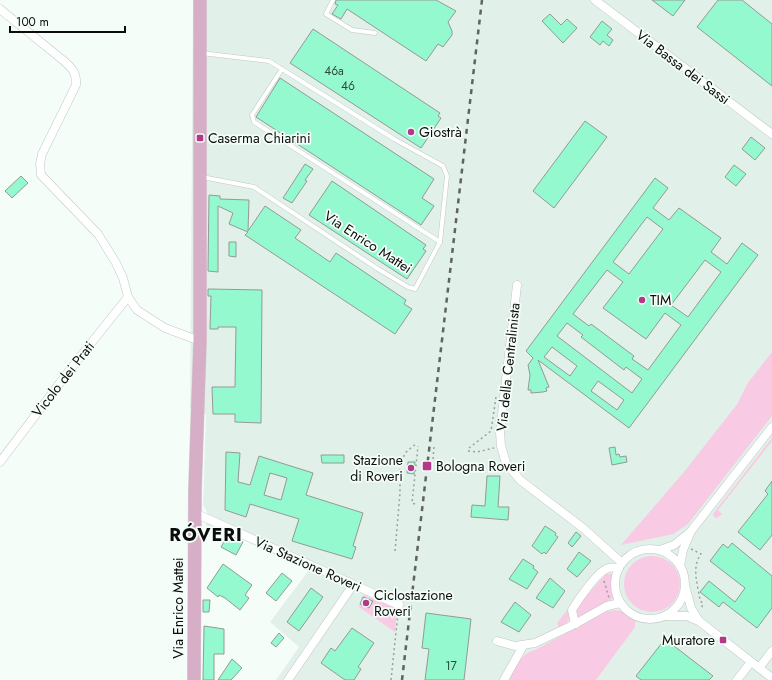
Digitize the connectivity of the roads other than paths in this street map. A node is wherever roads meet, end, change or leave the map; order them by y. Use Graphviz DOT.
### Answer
graph roads {
  1 [pos="200,0"];
  2 [pos="333,0"];
  3 [pos="594,0"];
  4 [pos="0,9"];
  5 [pos="375,33"];
  6 [pos="200,53"];
  7 [pos="282,69"];
  8 [pos="772,134"];
  9 [pos="200,177"];
  10 [pos="440,242"];
  11 [pos="517,285"];
  12 [pos="128,297"];
  13 [pos="200,341"];
  14 [pos="772,427"];
  15 [pos="0,462"];
  16 [pos="195,513"];
  17 [pos="691,531"];
  18 [pos="660,550"];
  19 [pos="620,566"];
  20 [pos="680,566"];
  21 [pos="353,585"];
  22 [pos="685,586"];
  23 [pos="620,603"];
  24 [pos="399,605"];
  25 [pos="665,616"];
  26 [pos="699,621"];
  27 [pos="575,624"];
  28 [pos="497,641"];
  29 [pos="524,646"];
  30 [pos="772,651"];
  31 [pos="751,662"];
  32 [pos="759,668"];
  33 [pos="768,678"];
  34 [pos="194,680"];
  35 [pos="288,680"];
  36 [pos="504,680"];
  37 [pos="737,680"];
  1 -- 6 [label="main road, Via Enrico Mattei"];
  2 -- 5 [label="lane"];
  3 -- 8 [label="street, Via Bassa dei Sassi"];
  4 -- 12 [label="street"];
  6 -- 7 [label="lane, Via Enrico Mattei"];
  6 -- 9 [label="main road, Via Enrico Mattei"];
  7 -- 10 [label="lane, Via Enrico Mattei"];
  7 -- 10 [label="lane"];
  9 -- 10 [label="lane, Via Enrico Mattei"];
  9 -- 13 [label="main road, Via Enrico Mattei"];
  11 -- 19 [label="street, Via della Centralinista"];
  12 -- 13 [label="street"];
  12 -- 15 [label="street, Vicolo dei Prati"];
  13 -- 16 [label="main road, Via Enrico Mattei"];
  14 -- 17 [label="street"];
  16 -- 21 [label="street, Via Stazione Roveri"];
  16 -- 34 [label="main road, Via Enrico Mattei"];
  17 -- 18 [label="street"];
  17 -- 20 [label="street"];
  18 -- 19 [label="street"];
  18 -- 20 [label="street"];
  19 -- 23 [label="street"];
  19 -- 27 [label="street"];
  20 -- 22 [label="street"];
  21 -- 24 [label="street, Via Stazione Roveri"];
  21 -- 35 [label="street"];
  22 -- 25 [label="street"];
  22 -- 26 [label="street"];
  23 -- 25 [label="street"];
  23 -- 27 [label="street"];
  25 -- 26 [label="street"];
  26 -- 31 [label="street"];
  27 -- 29 [label="street"];
  28 -- 29 [label="street"];
  29 -- 36 [label="street"];
  30 -- 32 [label="street"];
  31 -- 32 [label="street"];
  31 -- 37 [label="street"];
  32 -- 33 [label="street"];
}
